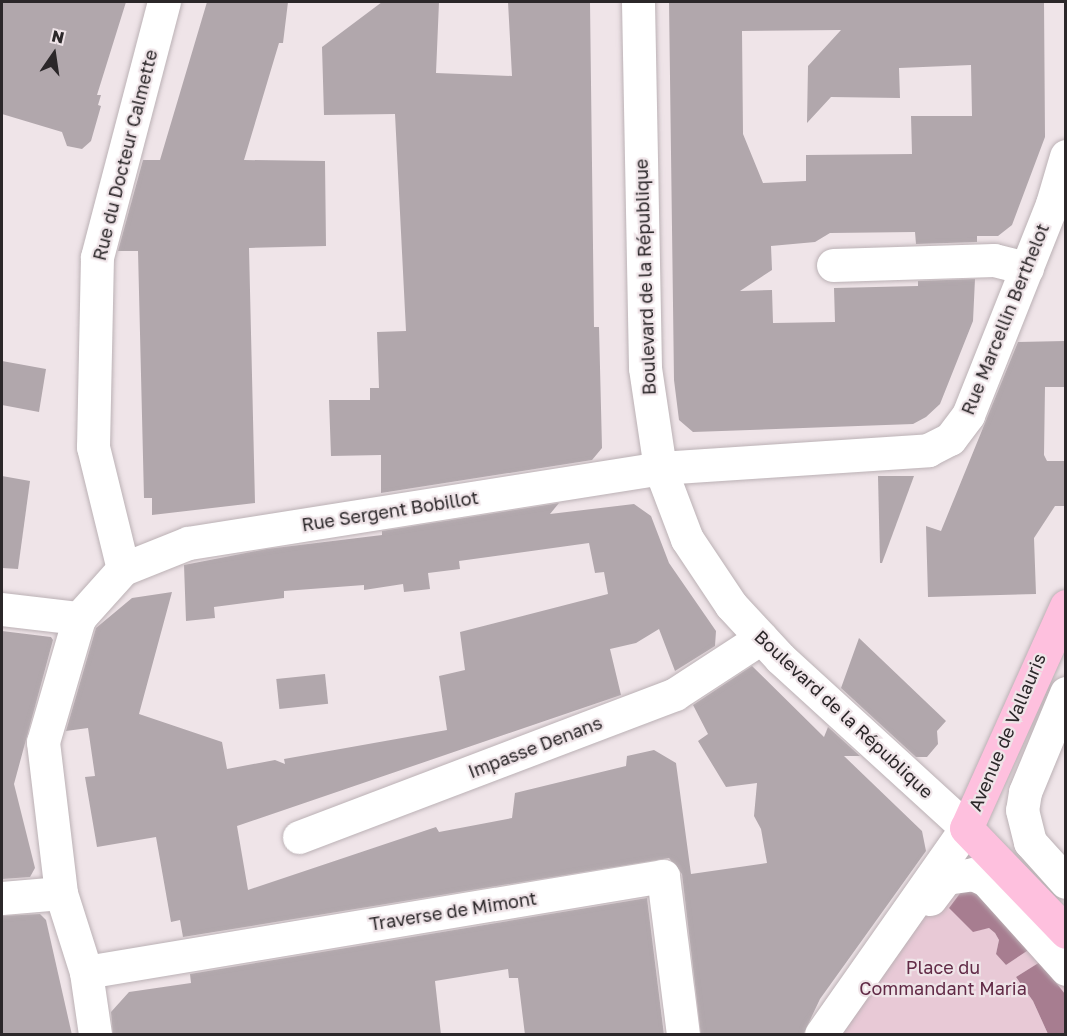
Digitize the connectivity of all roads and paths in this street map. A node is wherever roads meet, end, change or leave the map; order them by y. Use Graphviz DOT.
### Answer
graph roads {
  1 [pos="164,2"];
  2 [pos="638,2"];
  3 [pos="1065,156"];
  4 [pos="833,265"];
  5 [pos="1027,268"];
  6 [pos="660,468"];
  7 [pos="123,569"];
  8 [pos="1065,606"];
  9 [pos="2,609"];
  10 [pos="79,618"];
  11 [pos="761,638"];
  12 [pos="1065,693"];
  13 [pos="966,828"];
  14 [pos="299,837"];
  15 [pos="1065,882"];
  16 [pos="61,893"];
  17 [pos="2,898"];
  18 [pos="1065,932"];
  19 [pos="1065,969"];
  20 [pos="86,972"];
  21 [pos="95,1035"];
  22 [pos="683,1035"];
  23 [pos="821,1035"];
  24 [pos="833,1035"];
  1 -- 7 [label="street, Rue du Docteur Calmette"];
  2 -- 6 [label="street, Boulevard de la République"];
  3 -- 5 [label="street, Rue Marcellin Berthelot"];
  4 -- 5 [label="street"];
  5 -- 6 [label="street, Rue Marcellin Berthelot"];
  6 -- 7 [label="street, Rue Sergent Bobillot"];
  6 -- 11 [label="street, Boulevard de la République"];
  7 -- 10 [label="street"];
  8 -- 13 [label="main road, Avenue de Vallauris"];
  9 -- 10 [label="street"];
  10 -- 16 [label="street"];
  11 -- 13 [label="street, Boulevard de la République"];
  11 -- 14 [label="street, Impasse Denans"];
  12 -- 15 [label="street"];
  13 -- 18 [label="main road, Boulevard de la République"];
  13 -- 23 [label="street"];
  16 -- 17 [label="street"];
  16 -- 20 [label="street"];
  19 -- 24 [label="street"];
  20 -- 21 [label="street"];
  20 -- 22 [label="street, Traverse de Mimont"];
}
